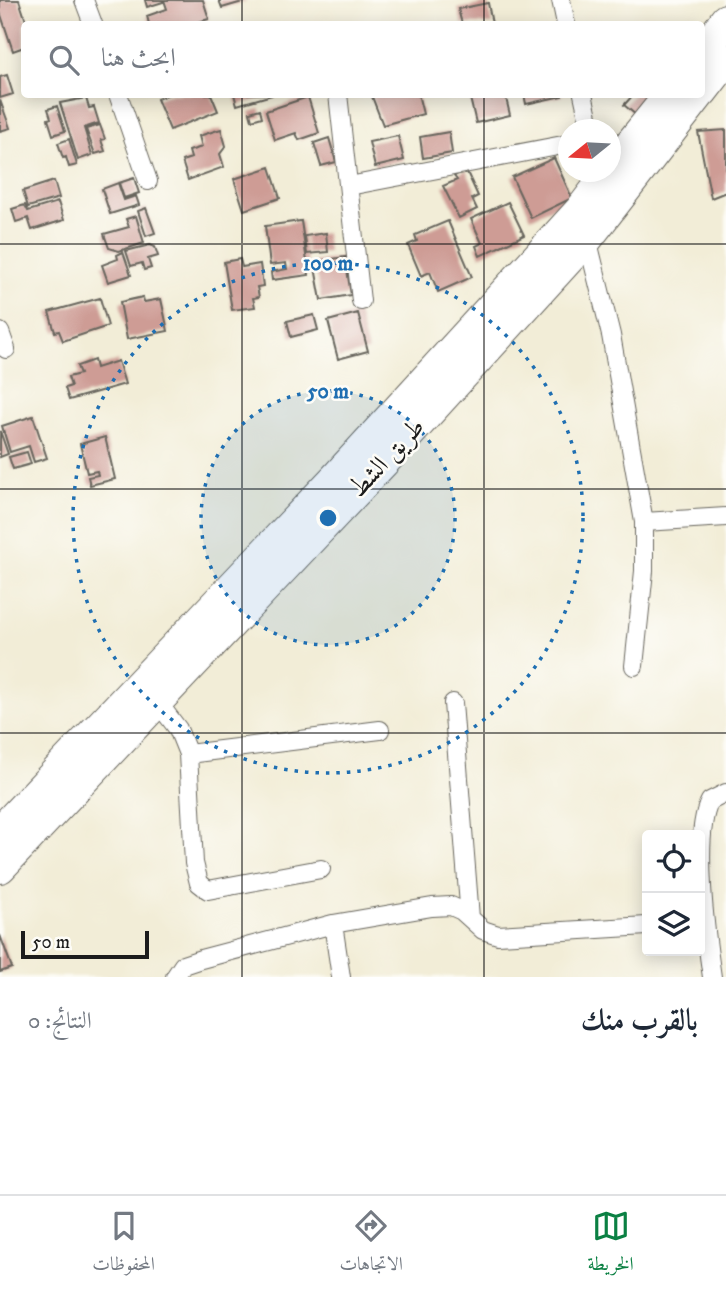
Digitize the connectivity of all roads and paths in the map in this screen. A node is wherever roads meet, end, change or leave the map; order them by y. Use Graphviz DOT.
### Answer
graph roads {
  1 [pos="84,0"];
  2 [pos="561,0"];
  3 [pos="724,0"];
  4 [pos="726,10"];
  5 [pos="726,20"];
  6 [pos="92,21"];
  7 [pos="565,21"];
  8 [pos="705,50"];
  9 [pos="726,60"];
  10 [pos="705,87"];
  11 [pos="119,98"];
  12 [pos="338,98"];
  13 [pos="584,98"];
  14 [pos="667,98"];
  15 [pos="696,98"];
  16 [pos="589,119"];
  17 [pos="621,142"];
  18 [pos="558,146"];
  19 [pos="148,181"];
  20 [pos="602,182"];
  21 [pos="349,186"];
  22 [pos="587,238"];
  23 [pos="361,301"];
  24 [pos="726,517"];
  25 [pos="644,522"];
  26 [pos="634,666"];
  27 [pos="156,700"];
  28 [pos="453,703"];
  29 [pos="380,730"];
  30 [pos="188,754"];
  31 [pos="726,793"];
  32 [pos="0,832"];
  33 [pos="0,867"];
  34 [pos="321,869"];
  35 [pos="702,893"];
  36 [pos="470,918"];
  37 [pos="333,924"];
  38 [pos="642,926"];
  39 [pos="705,938"];
  40 [pos="175,977"];
  41 [pos="341,977"];
  42 [pos="712,977"];
  1 -- 6 [label="street"];
  2 -- 7 [label="street"];
  3 -- 4 [label="street"];
  5 -- 8 [label="highway"];
  9 -- 10 [label="highway, طريق الشط"];
  11 -- 19 [label="street"];
  12 -- 21 [label="street"];
  13 -- 16 [label="street"];
  14 -- 17 [label="highway, طريق الشط"];
  15 -- 22 [label="highway, طريق الشط"];
  18 -- 21 [label="street"];
  20 -- 32 [label="highway, طريق الشط"];
  21 -- 23 [label="street"];
  22 -- 25 [label="street"];
  22 -- 27 [label="highway, طريق الشط"];
  24 -- 25 [label="street"];
  25 -- 26 [label="street"];
  27 -- 30 [label="street"];
  27 -- 33 [label="highway, طريق الشط"];
  28 -- 36 [label="street"];
  29 -- 30 [label="street"];
  30 -- 34 [label="street"];
  31 -- 35 [label="street"];
  36 -- 37 [label="street"];
  36 -- 38 [label="street"];
  37 -- 40 [label="street"];
  37 -- 41 [label="street"];
  39 -- 42 [label="street"];
}
